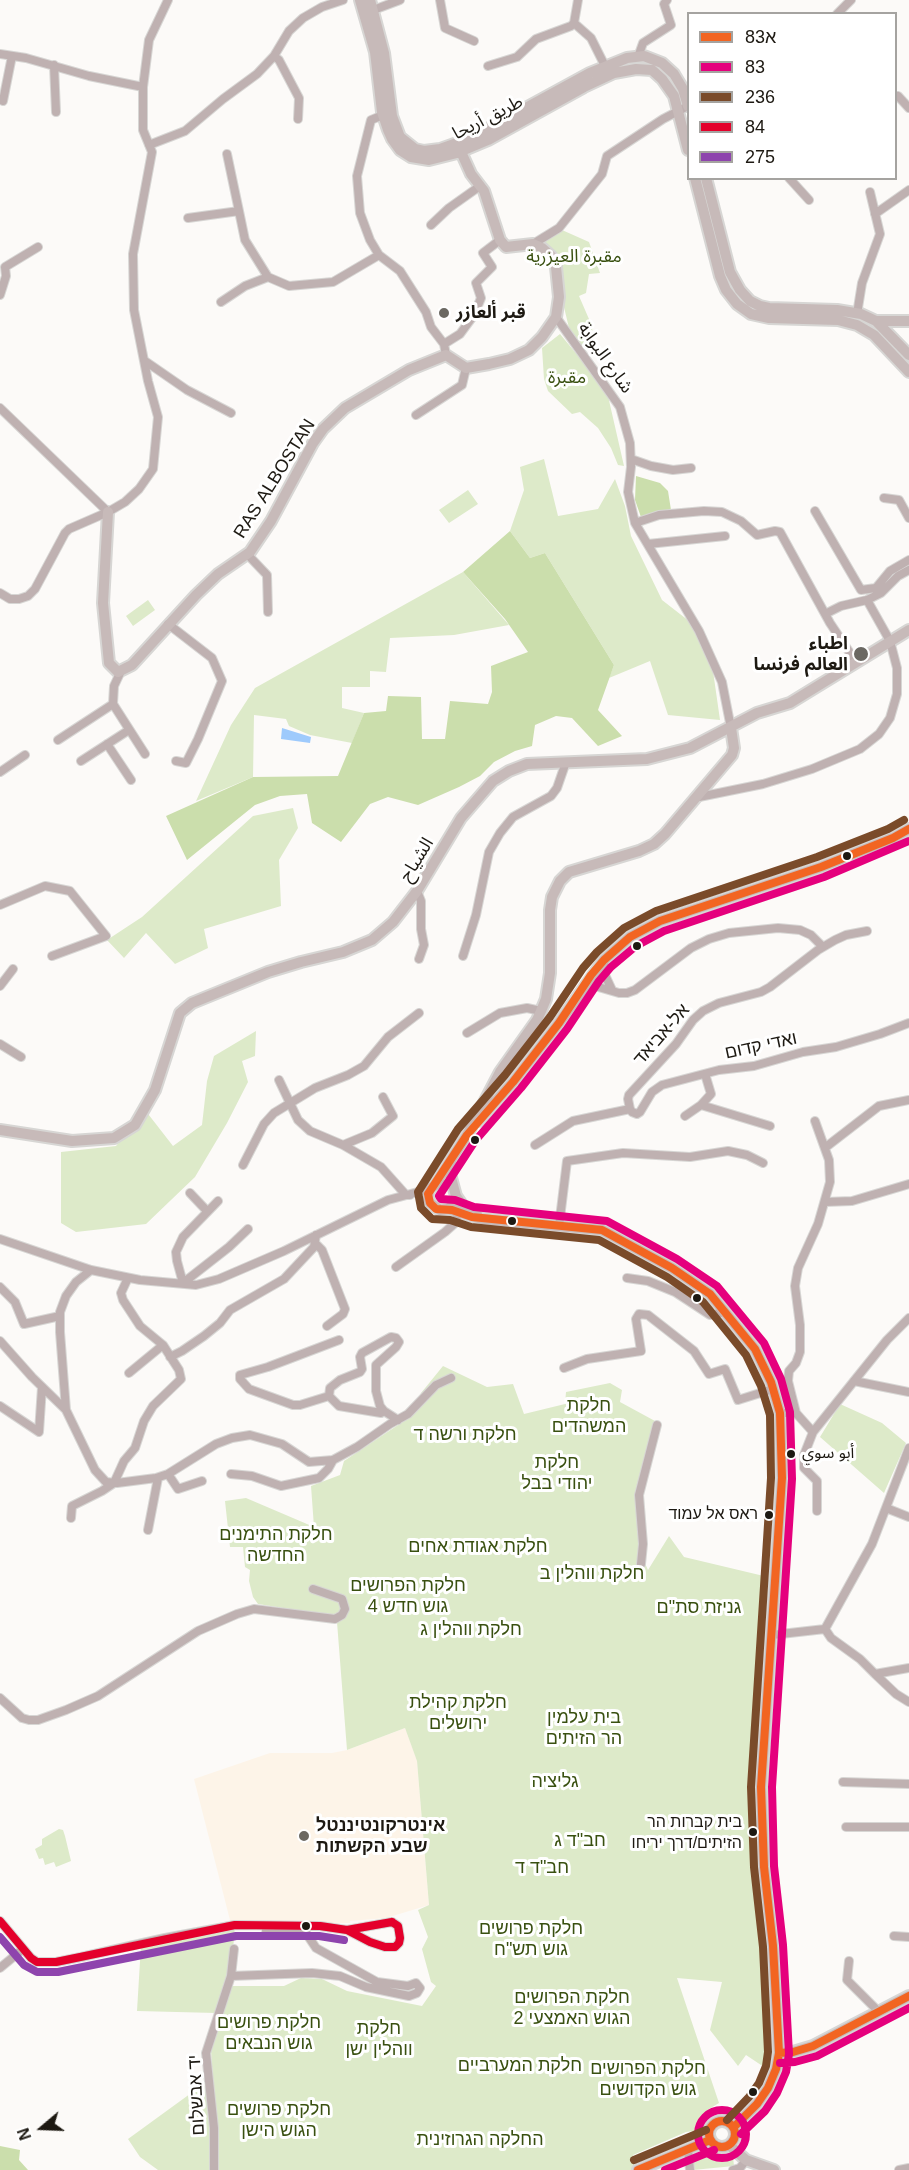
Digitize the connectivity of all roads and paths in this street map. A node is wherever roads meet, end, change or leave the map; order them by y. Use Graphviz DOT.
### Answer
graph roads {
  1 [pos="168,0"];
  2 [pos="344,0"];
  3 [pos="360,0"];
  4 [pos="400,0"];
  5 [pos="440,0"];
  6 [pos="578,0"];
  7 [pos="667,0"];
  8 [pos="850,0"];
  9 [pos="369,8"];
  10 [pos="839,12"];
  11 [pos="574,23"];
  12 [pos="474,41"];
  13 [pos="0,54"];
  14 [pos="12,56"];
  15 [pos="274,56"];
  16 [pos="638,57"];
  17 [pos="54,65"];
  18 [pos="488,66"];
  19 [pos="605,66"];
  20 [pos="143,87"];
  21 [pos="898,96"];
  22 [pos="3,101"];
  23 [pos="685,107"];
  24 [pos="909,108"];
  25 [pos="56,112"];
  26 [pos="383,115"];
  27 [pos="298,119"];
  28 [pos="687,136"];
  29 [pos="149,145"];
  30 [pos="459,147"];
  31 [pos="226,154"];
  32 [pos="696,180"];
  33 [pos="707,180"];
  34 [pos="791,180"];
  35 [pos="480,186"];
  36 [pos="909,190"];
  37 [pos="870,192"];
  38 [pos="809,200"];
  39 [pos="239,211"];
  40 [pos="875,214"];
  41 [pos="188,218"];
  42 [pos="431,225"];
  43 [pos="500,240"];
  44 [pos="533,244"];
  45 [pos="38,247"];
  46 [pos="379,255"];
  47 [pos="268,277"];
  48 [pos="0,295"];
  49 [pos="221,302"];
  50 [pos="857,314"];
  51 [pos="556,317"];
  52 [pos="876,321"];
  53 [pos="909,321"];
  54 [pos="887,340"];
  55 [pos="444,344"];
  56 [pos="446,355"];
  57 [pos="909,355"];
  58 [pos="145,361"];
  59 [pos="466,368"];
  60 [pos="909,372"];
  61 [pos="0,408"];
  62 [pos="231,413"];
  63 [pos="416,416"];
  64 [pos="631,459"];
  65 [pos="691,468"];
  66 [pos="884,498"];
  67 [pos="815,511"];
  68 [pos="108,512"];
  69 [pos="909,518"];
  70 [pos="635,523"];
  71 [pos="725,536"];
  72 [pos="648,544"];
  73 [pos="247,554"];
  74 [pos="909,560"];
  75 [pos="909,570"];
  76 [pos="0,593"];
  77 [pos="867,600"];
  78 [pos="268,612"];
  79 [pos="825,614"];
  80 [pos="168,624"];
  81 [pos="909,630"];
  82 [pos="890,641"];
  83 [pos="856,662"];
  84 [pos="121,671"];
  85 [pos="114,704"];
  86 [pos="730,728"];
  87 [pos="129,730"];
  88 [pos="58,740"];
  89 [pos="107,744"];
  90 [pos="146,754"];
  91 [pos="24,755"];
  92 [pos="81,760"];
  93 [pos="176,761"];
  94 [pos="566,762"];
  95 [pos="0,772"];
  96 [pos="131,780"];
  97 [pos="699,797"];
  98 [pos="909,829"];
  99 [pos="417,891"];
  100 [pos="0,905"];
  101 [pos="867,931"];
  102 [pos="823,947"];
  103 [pos="52,956"];
  104 [pos="463,956"];
  105 [pos="420,959"];
  106 [pos="604,960"];
  107 [pos="13,969"];
  108 [pos="0,986"];
  109 [pos="612,990"];
  110 [pos="580,992"];
  111 [pos="541,1011"];
  112 [pos="419,1013"];
  113 [pos="909,1023"];
  114 [pos="467,1033"];
  115 [pos="0,1044"];
  116 [pos="21,1057"];
  117 [pos="705,1074"];
  118 [pos="279,1080"];
  119 [pos="382,1097"];
  120 [pos="909,1100"];
  121 [pos="289,1103"];
  122 [pos="702,1104"];
  123 [pos="631,1111"];
  124 [pos="685,1116"];
  125 [pos="815,1120"];
  126 [pos="770,1126"];
  127 [pos="0,1130"];
  128 [pos="467,1135"];
  129 [pos="343,1145"];
  130 [pos="535,1145"];
  131 [pos="826,1147"];
  132 [pos="452,1155"];
  133 [pos="763,1163"];
  134 [pos="243,1165"];
  135 [pos="909,1184"];
  136 [pos="433,1186"];
  137 [pos="455,1192"];
  138 [pos="190,1193"];
  139 [pos="406,1195"];
  140 [pos="218,1200"];
  141 [pos="825,1202"];
  142 [pos="430,1203"];
  143 [pos="207,1211"];
  144 [pos="453,1211"];
  145 [pos="494,1220"];
  146 [pos="559,1226"];
  147 [pos="248,1229"];
  148 [pos="0,1239"];
  149 [pos="316,1239"];
  150 [pos="396,1267"];
  151 [pos="91,1270"];
  152 [pos="128,1278"];
  153 [pos="627,1278"];
  154 [pos="183,1283"];
  155 [pos="0,1287"];
  156 [pos="725,1312"];
  157 [pos="60,1316"];
  158 [pos="909,1318"];
  159 [pos="327,1326"];
  160 [pos="339,1340"];
  161 [pos="0,1341"];
  162 [pos="162,1345"];
  163 [pos="170,1357"];
  164 [pos="564,1368"];
  165 [pos="129,1373"];
  166 [pos="451,1378"];
  167 [pos="854,1381"];
  168 [pos="42,1387"];
  169 [pos="773,1389"];
  170 [pos="909,1392"];
  171 [pos="329,1396"];
  172 [pos="0,1406"];
  173 [pos="66,1410"];
  174 [pos="384,1411"];
  175 [pos="780,1413"];
  176 [pos="796,1413"];
  177 [pos="398,1420"];
  178 [pos="657,1425"];
  179 [pos="813,1432"];
  180 [pos="909,1448"];
  181 [pos="333,1460"];
  182 [pos="168,1474"];
  183 [pos="231,1474"];
  184 [pos="158,1478"];
  185 [pos="202,1481"];
  186 [pos="114,1483"];
  187 [pos="886,1508"];
  188 [pos="817,1511"];
  189 [pos="909,1517"];
  190 [pos="71,1518"];
  191 [pos="148,1530"];
  192 [pos="641,1564"];
  193 [pos="313,1589"];
  194 [pos="825,1629"];
  195 [pos="772,1635"];
  196 [pos="909,1668"];
  197 [pos="875,1674"];
  198 [pos="0,1698"];
  199 [pos="909,1702"];
  200 [pos="843,1782"];
  201 [pos="909,1784"];
  202 [pos="846,1827"];
  203 [pos="909,1827"];
  204 [pos="0,1921"];
  205 [pos="235,1925"];
  206 [pos="347,1930"];
  207 [pos="894,1936"];
  208 [pos="909,1937"];
  209 [pos="23,1949"];
  210 [pos="234,1949"];
  211 [pos="849,1961"];
  212 [pos="0,1968"];
  213 [pos="231,1976"];
  214 [pos="909,1996"];
  215 [pos="879,2012"];
  216 [pos="779,2053"];
  217 [pos="734,2127"];
  218 [pos="710,2140"];
  219 [pos="729,2145"];
  220 [pos="688,2150"];
  221 [pos="746,2160"];
  222 [pos="909,2168"];
  223 [pos="214,2170"];
  224 [pos="639,2170"];
  225 [pos="690,2170"];
  226 [pos="733,2170"];
  227 [pos="774,2170"];
  228 [pos="899,2170"];
  1 -- 20 [label="street"];
  2 -- 15 [label="street"];
  3 -- 9 [label="main road, طريق أريحا"];
  4 -- 9 [label="street"];
  5 -- 12 [label="street"];
  6 -- 11 [label="street"];
  7 -- 16 [label="street"];
  8 -- 10 [label="street"];
  9 -- 26 [label="main road, طريق أريحا"];
  9 -- 30 [label="main road, طريق أريحا"];
  11 -- 18 [label="street"];
  11 -- 19 [label="street"];
  13 -- 14 [label="street"];
  14 -- 17 [label="street"];
  14 -- 22 [label="street"];
  15 -- 27 [label="street"];
  15 -- 29 [label="street"];
  16 -- 19 [label="main road, طريق أريحا"];
  16 -- 23 [label="main road, طريق أريحا"];
  17 -- 20 [label="street"];
  17 -- 25 [label="street"];
  19 -- 30 [label="main road, طريق أريحا"];
  20 -- 29 [label="street"];
  21 -- 24 [label="street"];
  23 -- 28 [label="main road, طريق أريحا"];
  23 -- 30 [label="main road, طريق أريحا"];
  23 -- 44 [label="street"];
  26 -- 30 [label="main road, طريق أريحا"];
  26 -- 46 [label="street"];
  29 -- 58 [label="street"];
  30 -- 35 [label="main road"];
  31 -- 39 [label="street"];
  32 -- 54 [label="main road"];
  33 -- 50 [label="main road"];
  34 -- 38 [label="street"];
  35 -- 42 [label="street"];
  35 -- 43 [label="main road"];
  36 -- 40 [label="street"];
  37 -- 40 [label="street"];
  39 -- 41 [label="street"];
  39 -- 47 [label="street"];
  40 -- 50 [label="street"];
  43 -- 44 [label="main road"];
  43 -- 55 [label="street"];
  44 -- 51 [label="main road, شارع البوابة"];
  45 -- 48 [label="street"];
  46 -- 47 [label="street"];
  46 -- 55 [label="street"];
  47 -- 49 [label="street"];
  50 -- 52 [label="main road"];
  51 -- 59 [label="main road"];
  51 -- 64 [label="street, شارع البوابة"];
  52 -- 53 [label="main road"];
  52 -- 54 [label="main road"];
  54 -- 57 [label="main road"];
  54 -- 60 [label="main road"];
  55 -- 56 [label="street"];
  56 -- 59 [label="main road"];
  56 -- 73 [label="main road, RAS ALBOSTAN"];
  58 -- 62 [label="street"];
  58 -- 68 [label="street"];
  59 -- 63 [label="street"];
  61 -- 68 [label="street"];
  64 -- 65 [label="street"];
  64 -- 70 [label="street, شارع البوابة"];
  66 -- 69 [label="street"];
  67 -- 74 [label="street"];
  68 -- 76 [label="street"];
  68 -- 84 [label="main road"];
  70 -- 72 [label="street, شارع البوابة"];
  70 -- 79 [label="street"];
  71 -- 72 [label="street"];
  72 -- 86 [label="street, شارع البوابة"];
  73 -- 78 [label="street"];
  73 -- 80 [label="main road, RAS ALBOSTAN"];
  75 -- 77 [label="street"];
  77 -- 79 [label="street"];
  77 -- 82 [label="street"];
  79 -- 83 [label="street"];
  80 -- 84 [label="main road, RAS ALBOSTAN"];
  80 -- 93 [label="street"];
  81 -- 82 [label="main road, الشياح"];
  82 -- 83 [label="main road, الشياح"];
  82 -- 97 [label="street"];
  83 -- 86 [label="main road, الشياح"];
  84 -- 85 [label="street"];
  85 -- 87 [label="street"];
  85 -- 88 [label="street"];
  86 -- 94 [label="main road, الشياح"];
  86 -- 97 [label="main road"];
  87 -- 89 [label="street"];
  87 -- 90 [label="street"];
  89 -- 92 [label="street"];
  89 -- 96 [label="street"];
  91 -- 95 [label="street"];
  94 -- 99 [label="main road, الشياح"];
  94 -- 104 [label="street"];
  97 -- 111 [label="main road"];
  98 -- 106 [label="main road"];
  99 -- 105 [label="street"];
  99 -- 127 [label="main road, الشياح"];
  100 -- 103 [label="street"];
  101 -- 102 [label="street, אל-אביאד"];
  102 -- 109 [label="street"];
  102 -- 123 [label="street, אל-אביאד"];
  106 -- 109 [label="street"];
  106 -- 110 [label="main road"];
  107 -- 108 [label="street"];
  109 -- 110 [label="street"];
  110 -- 128 [label="main road"];
  111 -- 114 [label="street"];
  111 -- 128 [label="main road"];
  112 -- 121 [label="street"];
  113 -- 117 [label="street, ואדי קדום"];
  115 -- 116 [label="street"];
  117 -- 122 [label="street"];
  117 -- 123 [label="street, ואדי קדום"];
  118 -- 121 [label="street"];
  119 -- 129 [label="street"];
  120 -- 131 [label="street"];
  121 -- 129 [label="street"];
  121 -- 134 [label="street"];
  122 -- 124 [label="street"];
  122 -- 126 [label="street"];
  123 -- 130 [label="street"];
  125 -- 131 [label="street"];
  128 -- 132 [label="main road"];
  129 -- 139 [label="street"];
  131 -- 141 [label="street"];
  132 -- 136 [label="main road"];
  132 -- 137 [label="main road"];
  133 -- 146 [label="street"];
  135 -- 141 [label="street"];
  136 -- 137 [label="main road"];
  136 -- 139 [label="street"];
  136 -- 142 [label="main road"];
  137 -- 144 [label="main road"];
  137 -- 145 [label="main road"];
  138 -- 143 [label="street"];
  139 -- 142 [label="street"];
  139 -- 149 [label="street"];
  140 -- 143 [label="street"];
  141 -- 176 [label="street"];
  142 -- 144 [label="main road"];
  143 -- 154 [label="street"];
  144 -- 145 [label="main road"];
  144 -- 150 [label="street"];
  145 -- 146 [label="main road"];
  146 -- 156 [label="main road"];
  147 -- 154 [label="street"];
  148 -- 151 [label="street"];
  149 -- 154 [label="street"];
  149 -- 159 [label="street"];
  149 -- 163 [label="street"];
  151 -- 152 [label="street"];
  151 -- 157 [label="street"];
  152 -- 154 [label="street"];
  152 -- 162 [label="street"];
  153 -- 156 [label="street"];
  155 -- 157 [label="street"];
  156 -- 169 [label="main road"];
  157 -- 173 [label="street"];
  158 -- 167 [label="street"];
  160 -- 171 [label="street"];
  161 -- 168 [label="street"];
  162 -- 163 [label="street"];
  162 -- 165 [label="street"];
  163 -- 186 [label="street"];
  164 -- 169 [label="street"];
  166 -- 177 [label="street"];
  167 -- 170 [label="street"];
  167 -- 179 [label="street"];
  168 -- 172 [label="street"];
  168 -- 173 [label="street"];
  169 -- 175 [label="main road"];
  171 -- 174 [label="street"];
  171 -- 174 [label="street"];
  173 -- 186 [label="street"];
  174 -- 177 [label="street"];
  175 -- 176 [label="street"];
  175 -- 195 [label="main road"];
  176 -- 179 [label="street"];
  177 -- 181 [label="street"];
  178 -- 192 [label="street"];
  179 -- 188 [label="street"];
  180 -- 187 [label="street"];
  181 -- 182 [label="street"];
  181 -- 183 [label="street"];
  182 -- 184 [label="street"];
  182 -- 185 [label="street"];
  184 -- 186 [label="street"];
  184 -- 191 [label="street"];
  186 -- 190 [label="street"];
  187 -- 189 [label="street"];
  187 -- 194 [label="street"];
  193 -- 198 [label="street"];
  194 -- 195 [label="street"];
  194 -- 197 [label="street"];
  195 -- 216 [label="main road"];
  196 -- 197 [label="street"];
  197 -- 199 [label="street"];
  200 -- 201 [label="street"];
  202 -- 203 [label="street"];
  204 -- 209 [label="street"];
  205 -- 206 [label="street"];
  205 -- 209 [label="street"];
  205 -- 213 [label="street"];
  206 -- 206 [label="street"];
  207 -- 208 [label="street"];
  209 -- 212 [label="street"];
  210 -- 213 [label="street, יד אבשלום"];
  211 -- 215 [label="street"];
  213 -- 223 [label="street, יד אבשלום"];
  214 -- 215 [label="main road"];
  215 -- 216 [label="main road"];
  216 -- 217 [label="main road"];
  217 -- 218 [label="main road"];
  217 -- 219 [label="main road"];
  218 -- 219 [label="main road"];
  218 -- 220 [label="main road"];
  219 -- 221 [label="main road"];
  220 -- 224 [label="main road"];
  220 -- 225 [label="street"];
  221 -- 226 [label="street"];
  221 -- 227 [label="main road"];
  222 -- 228 [label="street"];
}
